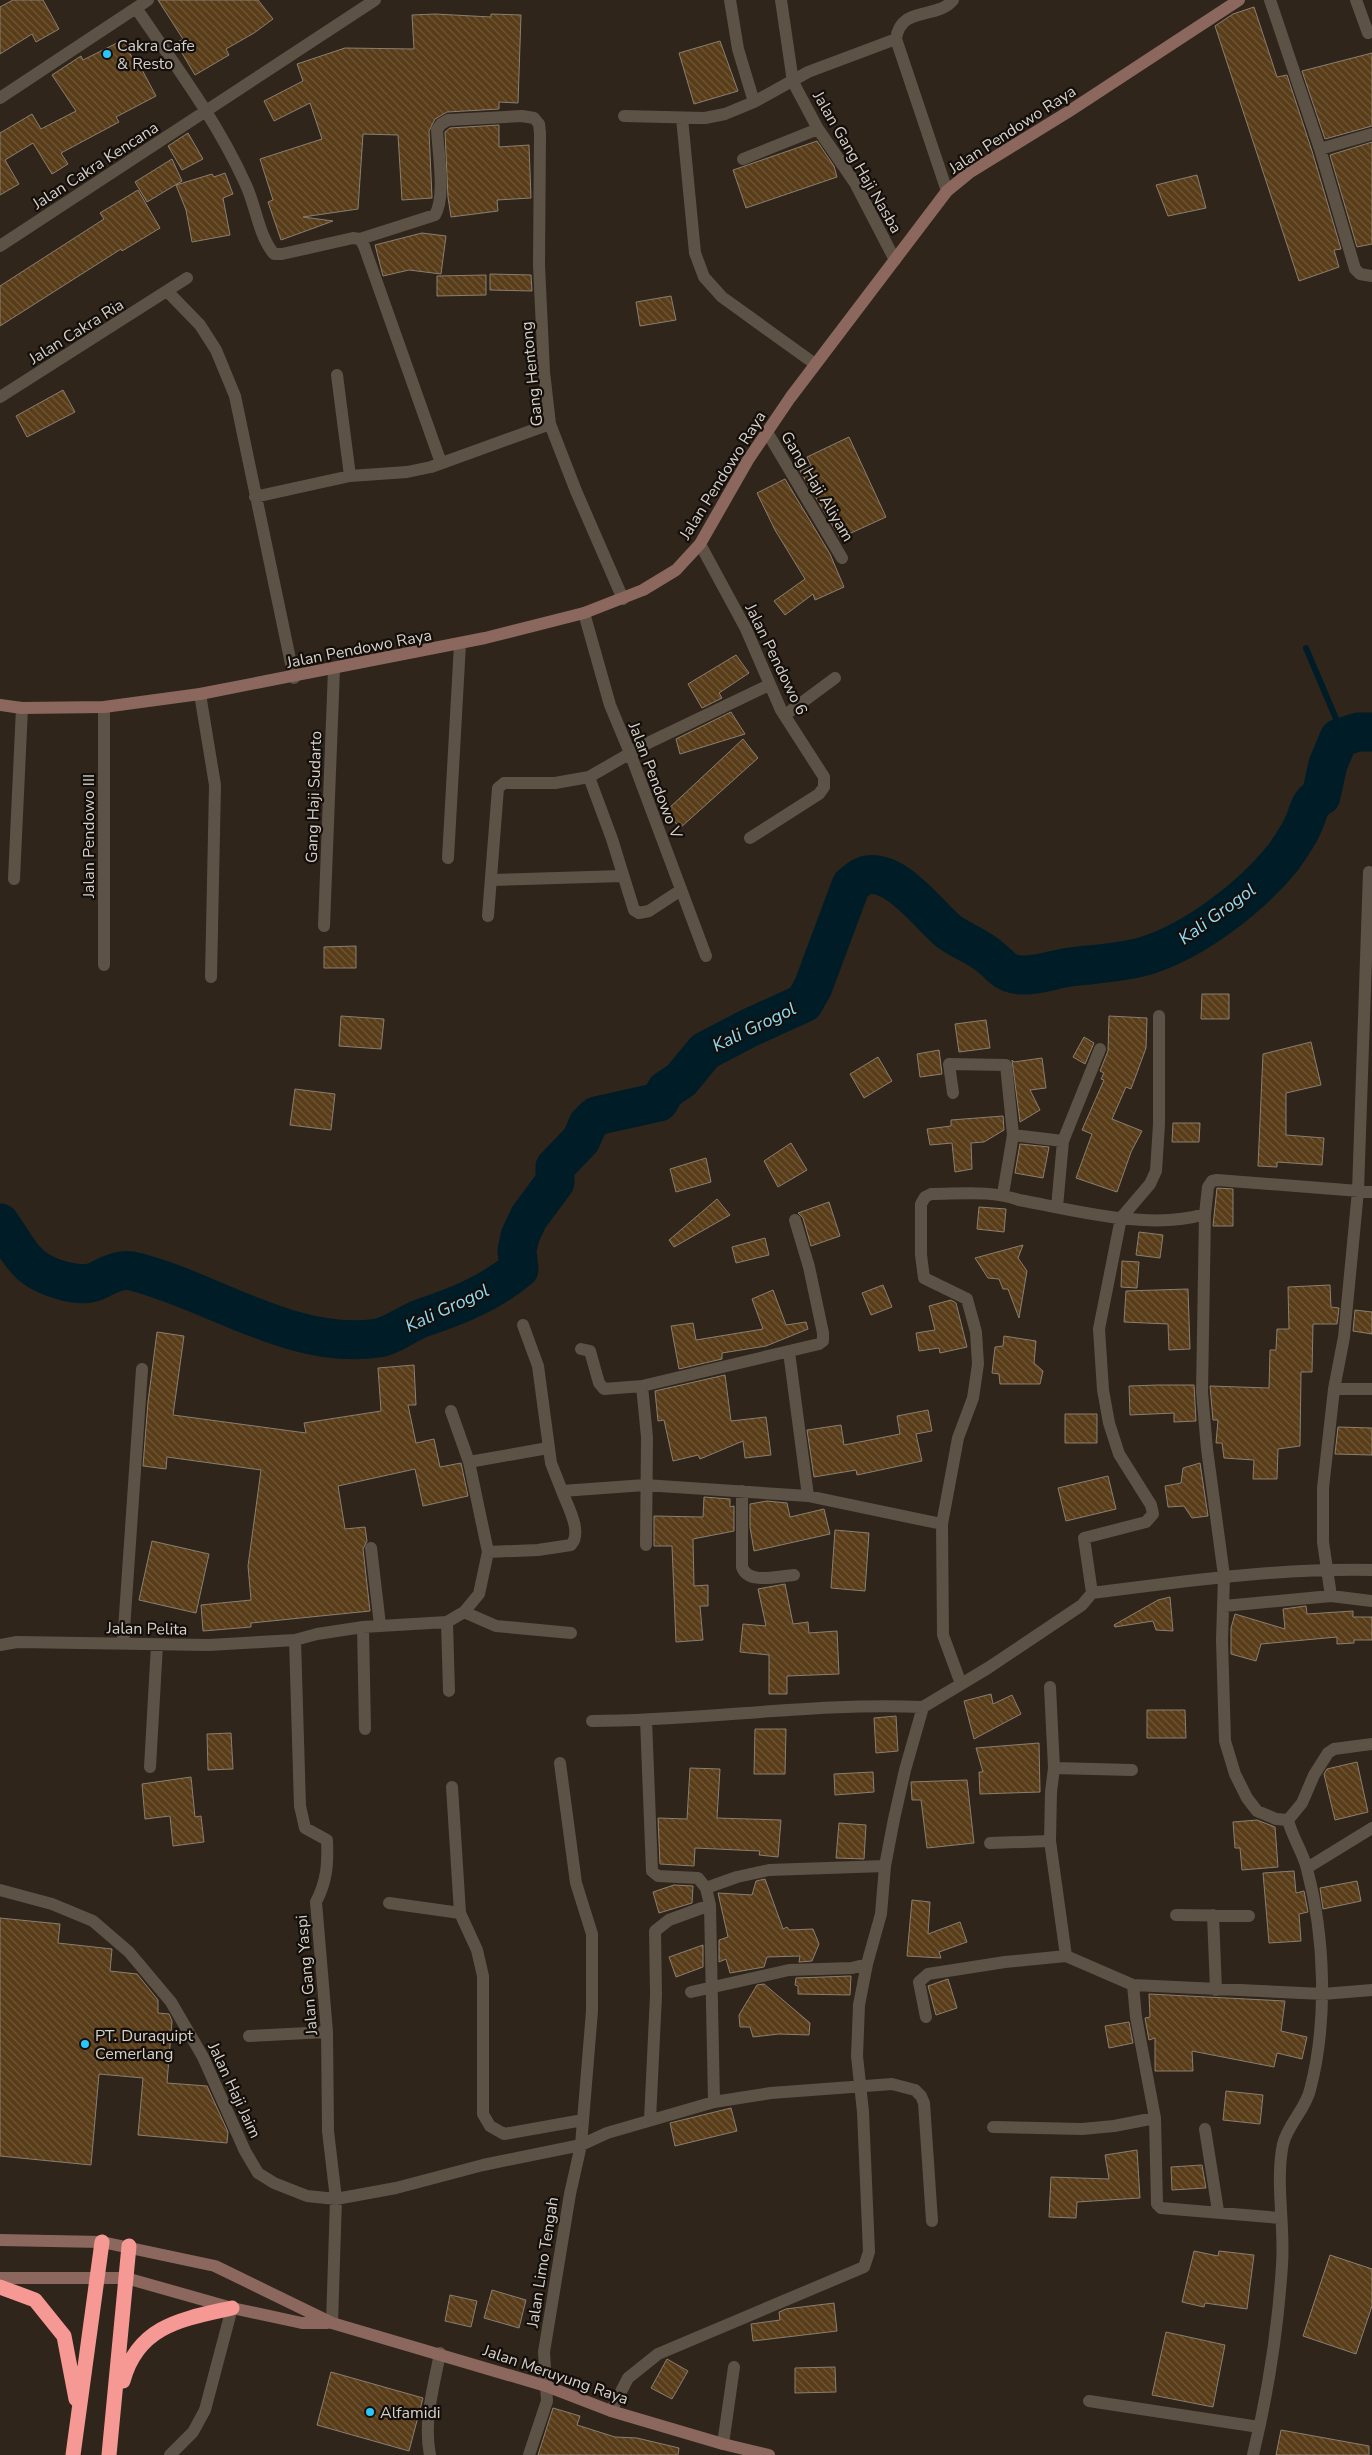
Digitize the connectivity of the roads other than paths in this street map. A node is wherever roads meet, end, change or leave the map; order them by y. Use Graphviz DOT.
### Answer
graph roads {
  1 [pos="148,0"];
  2 [pos="375,0"];
  3 [pos="730,0"];
  4 [pos="781,0"];
  5 [pos="953,0"];
  6 [pos="1239,0"];
  7 [pos="1270,0"];
  8 [pos="1356,0"];
  9 [pos="136,8"];
  10 [pos="1368,33"];
  11 [pos="896,39"];
  12 [pos="793,82"];
  13 [pos="0,98"];
  14 [pos="754,102"];
  15 [pos="207,112"];
  16 [pos="624,116"];
  17 [pos="682,118"];
  18 [pos="818,129"];
  19 [pos="1372,134"];
  20 [pos="1320,149"];
  21 [pos="743,159"];
  22 [pos="947,191"];
  23 [pos="360,239"];
  24 [pos="0,246"];
  25 [pos="895,260"];
  26 [pos="1372,276"];
  27 [pos="187,278"];
  28 [pos="168,292"];
  29 [pos="815,364"];
  30 [pos="337,375"];
  31 [pos="0,397"];
  32 [pos="550,424"];
  33 [pos="767,432"];
  34 [pos="441,463"];
  35 [pos="350,476"];
  36 [pos="255,497"];
  37 [pos="700,544"];
  38 [pos="842,558"];
  39 [pos="623,599"];
  40 [pos="584,613"];
  41 [pos="460,644"];
  42 [pos="334,669"];
  43 [pos="294,678"];
  44 [pos="835,678"];
  45 [pos="769,685"];
  46 [pos="200,694"];
  47 [pos="0,704"];
  48 [pos="104,707"];
  49 [pos="22,708"];
  50 [pos="785,716"];
  51 [pos="630,753"];
  52 [pos="589,777"];
  53 [pos="750,838"];
  54 [pos="448,858"];
  55 [pos="1369,872"];
  56 [pos="622,876"];
  57 [pos="14,879"];
  58 [pos="491,880"];
  59 [pos="681,890"];
  60 [pos="488,916"];
  61 [pos="324,926"];
  62 [pos="706,956"];
  63 [pos="104,965"];
  64 [pos="211,977"];
  65 [pos="1159,1016"];
  66 [pos="1100,1050"];
  67 [pos="953,1093"];
  68 [pos="1013,1135"];
  69 [pos="1063,1141"];
  70 [pos="1358,1191"];
  71 [pos="1372,1192"];
  72 [pos="1003,1194"];
  73 [pos="1058,1207"];
  74 [pos="1205,1214"];
  75 [pos="1121,1218"];
  76 [pos="795,1220"];
  77 [pos="523,1325"];
  78 [pos="581,1349"];
  79 [pos="789,1352"];
  80 [pos="142,1369"];
  81 [pos="642,1386"];
  82 [pos="1334,1389"];
  83 [pos="1372,1389"];
  84 [pos="450,1411"];
  85 [pos="548,1448"];
  86 [pos="469,1462"];
  87 [pos="645,1485"];
  88 [pos="562,1491"];
  89 [pos="742,1491"];
  90 [pos="808,1496"];
  91 [pos="942,1524"];
  92 [pos="646,1545"];
  93 [pos="371,1548"];
  94 [pos="488,1552"];
  95 [pos="1328,1569"];
  96 [pos="1372,1570"];
  97 [pos="794,1575"];
  98 [pos="1224,1576"];
  99 [pos="1092,1593"];
  100 [pos="1332,1596"];
  101 [pos="1372,1601"];
  102 [pos="1224,1606"];
  103 [pos="464,1612"];
  104 [pos="447,1622"];
  105 [pos="380,1625"];
  106 [pos="363,1627"];
  107 [pos="571,1633"];
  108 [pos="295,1640"];
  109 [pos="123,1644"];
  110 [pos="0,1645"];
  111 [pos="157,1645"];
  112 [pos="961,1684"];
  113 [pos="1050,1687"];
  114 [pos="449,1691"];
  115 [pos="923,1708"];
  116 [pos="646,1720"];
  117 [pos="592,1721"];
  118 [pos="365,1728"];
  119 [pos="1372,1744"];
  120 [pos="560,1763"];
  121 [pos="150,1767"];
  122 [pos="1054,1768"];
  123 [pos="1132,1770"];
  124 [pos="452,1787"];
  125 [pos="1288,1820"];
  126 [pos="1372,1828"];
  127 [pos="1050,1841"];
  128 [pos="990,1843"];
  129 [pos="885,1866"];
  130 [pos="1307,1868"];
  131 [pos="706,1888"];
  132 [pos="0,1890"];
  133 [pos="389,1903"];
  134 [pos="710,1905"];
  135 [pos="460,1913"];
  136 [pos="1176,1915"];
  137 [pos="1213,1915"];
  138 [pos="1250,1916"];
  139 [pos="1066,1956"];
  140 [pos="867,1964"];
  141 [pos="1133,1985"];
  142 [pos="713,1987"];
  143 [pos="1216,1990"];
  144 [pos="1372,1990"];
  145 [pos="691,1992"];
  146 [pos="1323,1994"];
  147 [pos="926,2017"];
  148 [pos="327,2032"];
  149 [pos="249,2036"];
  150 [pos="860,2086"];
  151 [pos="714,2102"];
  152 [pos="1155,2118"];
  153 [pos="583,2120"];
  154 [pos="650,2120"];
  155 [pos="993,2127"];
  156 [pos="1205,2130"];
  157 [pos="581,2145"];
  158 [pos="336,2199"];
  159 [pos="1218,2211"];
  160 [pos="1280,2218"];
  161 [pos="932,2221"];
  162 [pos="0,2240"];
  163 [pos="102,2242"];
  164 [pos="129,2246"];
  165 [pos="97,2277"];
  166 [pos="0,2278"];
  167 [pos="126,2278"];
  168 [pos="0,2287"];
  169 [pos="232,2308"];
  170 [pos="332,2322"];
  171 [pos="440,2353"];
  172 [pos="734,2366"];
  173 [pos="546,2386"];
  174 [pos="1089,2401"];
  175 [pos="611,2411"];
  176 [pos="78,2412"];
  177 [pos="114,2413"];
  178 [pos="1260,2427"];
  179 [pos="723,2444"];
  180 [pos="530,2451"];
  181 [pos="73,2455"];
  182 [pos="109,2455"];
  183 [pos="170,2455"];
  184 [pos="430,2455"];
  185 [pos="769,2455"];
  186 [pos="1253,2455"];
  1 -- 9 [label="street"];
  2 -- 15 [label="street, Jalan Cakra Kencana"];
  3 -- 14 [label="street"];
  4 -- 12 [label="street, Jalan Gang Haji Nasba"];
  5 -- 11 [label="street"];
  6 -- 22 [label="street, Jalan Pendowo Raya"];
  7 -- 20 [label="street"];
  8 -- 10 [label="street"];
  9 -- 13 [label="street"];
  9 -- 15 [label="street"];
  11 -- 12 [label="street"];
  11 -- 22 [label="street"];
  12 -- 14 [label="street"];
  12 -- 18 [label="street, Jalan Gang Haji Nasba"];
  14 -- 17 [label="street"];
  15 -- 23 [label="street"];
  15 -- 24 [label="street, Jalan Cakra Kencana"];
  16 -- 17 [label="street"];
  17 -- 29 [label="street"];
  18 -- 21 [label="street"];
  18 -- 25 [label="street, Jalan Gang Haji Nasba"];
  19 -- 20 [label="street"];
  20 -- 26 [label="street"];
  22 -- 25 [label="street, Jalan Pendowo Raya"];
  23 -- 32 [label="street, Gang Hentong"];
  23 -- 34 [label="street"];
  25 -- 29 [label="street, Jalan Pendowo Raya"];
  27 -- 28 [label="street, Jalan Cakra Ria"];
  28 -- 31 [label="street, Jalan Cakra Ria"];
  28 -- 36 [label="street"];
  29 -- 33 [label="street, Jalan Pendowo Raya"];
  30 -- 35 [label="street"];
  32 -- 34 [label="street"];
  32 -- 39 [label="street, Gang Hentong"];
  33 -- 37 [label="street, Jalan Pendowo Raya"];
  33 -- 38 [label="street, Gang Haji Aliyam"];
  34 -- 35 [label="street"];
  35 -- 36 [label="street"];
  36 -- 43 [label="street"];
  37 -- 39 [label="street, Jalan Pendowo Raya"];
  37 -- 45 [label="street, Jalan Pendowo 6"];
  39 -- 40 [label="street, Jalan Pendowo Raya"];
  40 -- 41 [label="street, Jalan Pendowo Raya"];
  40 -- 51 [label="street, Jalan Pendowo V"];
  41 -- 42 [label="street, Jalan Pendowo Raya"];
  41 -- 54 [label="street"];
  42 -- 43 [label="street, Jalan Pendowo Raya"];
  42 -- 61 [label="street, Gang Haji Sudarto"];
  43 -- 46 [label="street, Jalan Pendowo Raya"];
  44 -- 50 [label="street"];
  45 -- 50 [label="street, Jalan Pendowo 6"];
  45 -- 51 [label="street"];
  46 -- 48 [label="street, Jalan Pendowo Raya"];
  46 -- 64 [label="street"];
  47 -- 49 [label="street, Jalan Pendowo Raya"];
  48 -- 49 [label="street, Jalan Pendowo Raya"];
  48 -- 63 [label="street, Jalan Pendowo III"];
  49 -- 57 [label="street"];
  50 -- 53 [label="street, Jalan Pendowo 6"];
  51 -- 52 [label="street"];
  51 -- 59 [label="street, Jalan Pendowo V"];
  52 -- 56 [label="street"];
  52 -- 58 [label="street"];
  55 -- 70 [label="street"];
  56 -- 58 [label="street"];
  56 -- 59 [label="street"];
  58 -- 60 [label="street"];
  59 -- 62 [label="street, Jalan Pendowo V"];
  65 -- 75 [label="street"];
  66 -- 69 [label="street"];
  67 -- 68 [label="street"];
  68 -- 69 [label="street"];
  68 -- 72 [label="street"];
  69 -- 73 [label="street"];
  70 -- 71 [label="street"];
  70 -- 74 [label="street"];
  70 -- 82 [label="street"];
  72 -- 73 [label="street"];
  72 -- 91 [label="street"];
  73 -- 75 [label="street"];
  74 -- 75 [label="street"];
  74 -- 98 [label="street"];
  75 -- 99 [label="street"];
  76 -- 79 [label="street"];
  77 -- 85 [label="street"];
  78 -- 81 [label="street"];
  79 -- 81 [label="street"];
  79 -- 90 [label="street"];
  80 -- 109 [label="street"];
  81 -- 87 [label="street"];
  82 -- 83 [label="street"];
  82 -- 95 [label="street"];
  84 -- 86 [label="street"];
  85 -- 86 [label="street"];
  85 -- 88 [label="street"];
  86 -- 94 [label="street"];
  87 -- 88 [label="street"];
  87 -- 89 [label="street"];
  87 -- 92 [label="street"];
  88 -- 94 [label="street"];
  89 -- 90 [label="street"];
  89 -- 97 [label="street"];
  90 -- 91 [label="street"];
  91 -- 112 [label="street"];
  93 -- 105 [label="street"];
  94 -- 103 [label="street"];
  95 -- 96 [label="street"];
  95 -- 98 [label="street"];
  95 -- 100 [label="street"];
  98 -- 99 [label="street"];
  98 -- 102 [label="street"];
  99 -- 112 [label="street"];
  100 -- 101 [label="street"];
  100 -- 102 [label="street"];
  102 -- 125 [label="street"];
  103 -- 104 [label="street"];
  103 -- 107 [label="street"];
  104 -- 105 [label="street, Jalan Pelita"];
  104 -- 114 [label="street"];
  105 -- 106 [label="street, Jalan Pelita"];
  106 -- 108 [label="street, Jalan Pelita"];
  106 -- 118 [label="street"];
  108 -- 111 [label="street, Jalan Pelita"];
  108 -- 148 [label="street, Jalan Gang Yaspi"];
  109 -- 110 [label="street, Jalan Pelita"];
  109 -- 111 [label="street, Jalan Pelita"];
  111 -- 121 [label="street"];
  112 -- 115 [label="street"];
  113 -- 122 [label="street"];
  115 -- 116 [label="street"];
  115 -- 129 [label="street"];
  116 -- 117 [label="street"];
  116 -- 131 [label="street"];
  119 -- 125 [label="street"];
  120 -- 153 [label="street, Jalan Limo Tengah"];
  122 -- 123 [label="street"];
  122 -- 127 [label="street"];
  124 -- 135 [label="street"];
  125 -- 130 [label="street"];
  126 -- 130 [label="street"];
  127 -- 128 [label="street"];
  127 -- 139 [label="street"];
  129 -- 131 [label="street"];
  129 -- 140 [label="street"];
  130 -- 146 [label="street"];
  131 -- 134 [label="street"];
  132 -- 158 [label="street, Jalan Haji Jaim"];
  133 -- 135 [label="street"];
  134 -- 142 [label="street"];
  134 -- 154 [label="street"];
  135 -- 153 [label="street"];
  136 -- 137 [label="street"];
  137 -- 138 [label="street"];
  137 -- 143 [label="street"];
  139 -- 141 [label="street"];
  139 -- 147 [label="street"];
  140 -- 142 [label="street"];
  140 -- 150 [label="street"];
  141 -- 143 [label="street"];
  141 -- 152 [label="street"];
  142 -- 145 [label="street"];
  142 -- 151 [label="street"];
  143 -- 146 [label="street"];
  144 -- 146 [label="street"];
  146 -- 160 [label="street"];
  148 -- 149 [label="street"];
  148 -- 158 [label="street, Jalan Gang Yaspi"];
  150 -- 151 [label="street, Jalan Haji Jaim"];
  150 -- 161 [label="street, Jalan Haji Jaim"];
  150 -- 175 [label="street"];
  151 -- 154 [label="street, Jalan Haji Jaim"];
  152 -- 155 [label="street"];
  152 -- 159 [label="street"];
  153 -- 157 [label="street, Jalan Limo Tengah"];
  154 -- 157 [label="street, Jalan Haji Jaim"];
  156 -- 159 [label="street"];
  157 -- 158 [label="street, Jalan Haji Jaim"];
  157 -- 173 [label="street, Jalan Limo Tengah"];
  158 -- 170 [label="street, Jalan Gang Yaspi"];
  159 -- 160 [label="street"];
  160 -- 178 [label="street"];
  162 -- 163 [label="street, Jalan Meruyung Raya"];
  163 -- 164 [label="street, Jalan Meruyung Raya"];
  163 -- 165 [label="highway"];
  164 -- 167 [label="highway"];
  164 -- 170 [label="street, Jalan Meruyung Raya"];
  165 -- 166 [label="street, Jalan Meruyung Raya"];
  165 -- 167 [label="street, Jalan Meruyung Raya"];
  165 -- 176 [label="highway"];
  167 -- 169 [label="street, Jalan Meruyung Raya"];
  167 -- 177 [label="highway"];
  168 -- 176 [label="highway"];
  169 -- 170 [label="street, Jalan Meruyung Raya"];
  169 -- 177 [label="highway"];
  169 -- 183 [label="street"];
  170 -- 171 [label="street, Jalan Meruyung Raya"];
  171 -- 173 [label="street, Jalan Meruyung Raya"];
  171 -- 184 [label="street"];
  172 -- 179 [label="street"];
  173 -- 175 [label="street, Jalan Meruyung Raya"];
  173 -- 180 [label="street, Jalan Limo Tengah"];
  174 -- 178 [label="street"];
  175 -- 179 [label="street, Jalan Meruyung Raya"];
  176 -- 181 [label="highway"];
  177 -- 182 [label="highway"];
  178 -- 186 [label="street"];
  179 -- 185 [label="street, Jalan Meruyung Raya"];
}
